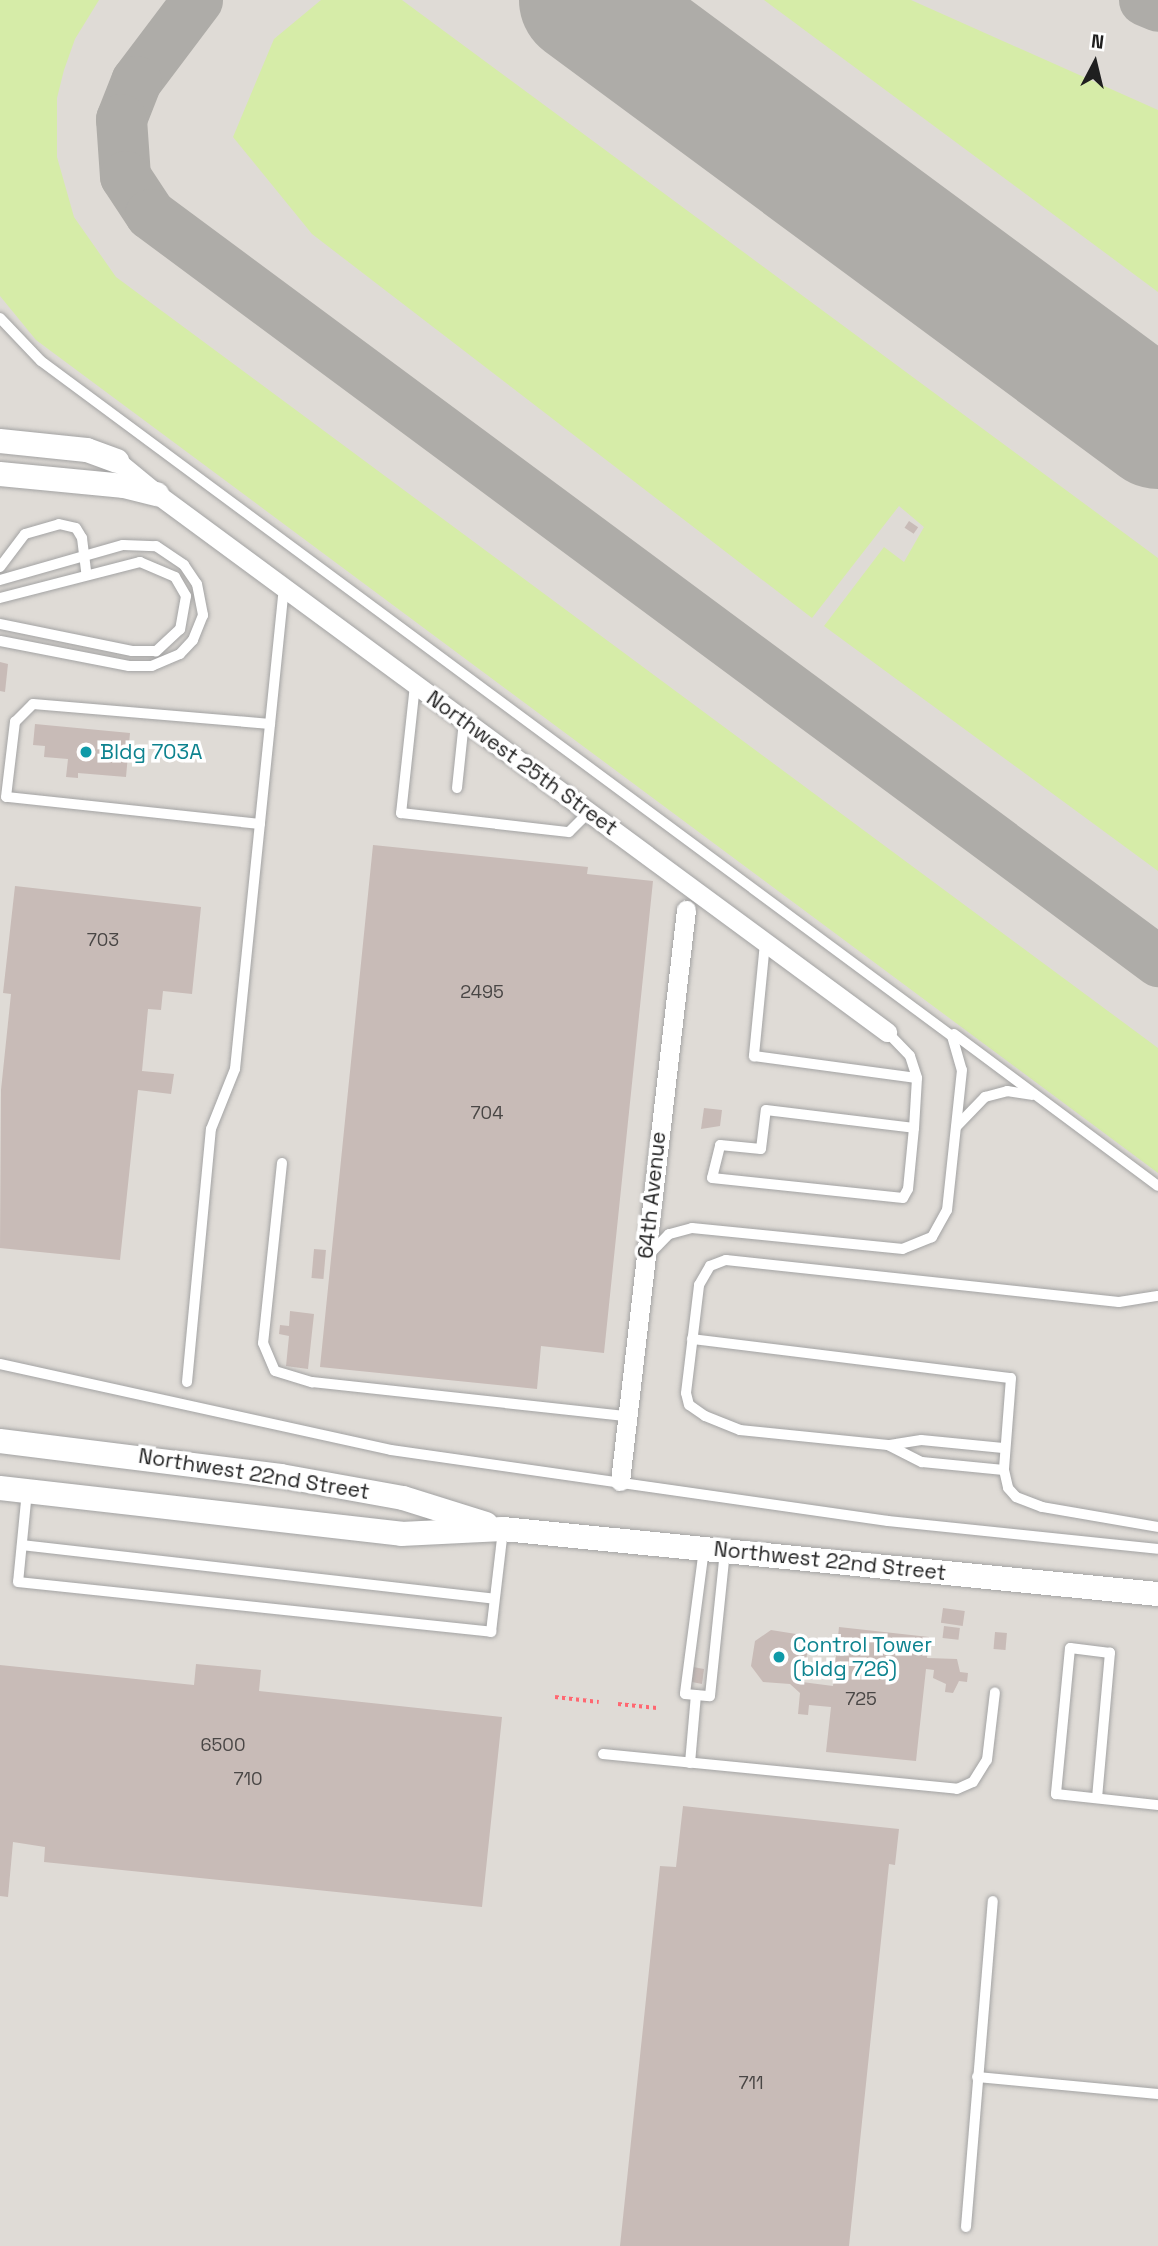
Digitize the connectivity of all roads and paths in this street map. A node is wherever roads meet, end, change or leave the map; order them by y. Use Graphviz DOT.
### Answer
graph roads {
  1 [pos="0,318"];
  2 [pos="0,441"];
  3 [pos="117,461"];
  4 [pos="0,474"];
  5 [pos="157,495"];
  6 [pos="84,556"];
  7 [pos="0,567"];
  8 [pos="86,573"];
  9 [pos="0,580"];
  10 [pos="284,588"];
  11 [pos="0,598"];
  12 [pos="0,624"];
  13 [pos="0,641"];
  14 [pos="415,685"];
  15 [pos="464,720"];
  16 [pos="270,724"];
  17 [pos="457,788"];
  18 [pos="589,812"];
  19 [pos="260,824"];
  20 [pos="687,910"];
  21 [pos="765,942"];
  22 [pos="942,1025"];
  23 [pos="887,1032"];
  24 [pos="917,1078"];
  25 [pos="1039,1098"];
  26 [pos="914,1128"];
  27 [pos="956,1128"];
  28 [pos="282,1163"];
  29 [pos="1158,1186"];
  30 [pos="645,1260"];
  31 [pos="1158,1296"];
  32 [pos="692,1339"];
  33 [pos="0,1364"];
  34 [pos="187,1382"];
  35 [pos="627,1416"];
  36 [pos="0,1441"];
  37 [pos="888,1445"];
  38 [pos="1003,1448"];
  39 [pos="1004,1470"];
  40 [pos="620,1481"];
  41 [pos="0,1488"];
  42 [pos="27,1491"];
  43 [pos="1158,1527"];
  44 [pos="503,1529"];
  45 [pos="22,1545"];
  46 [pos="1158,1549"];
  47 [pos="715,1550"];
  48 [pos="1158,1594"];
  49 [pos="494,1599"];
  50 [pos="995,1692"];
  51 [pos="696,1695"];
  52 [pos="555,1697"];
  53 [pos="599,1702"];
  54 [pos="618,1704"];
  55 [pos="657,1708"];
  56 [pos="603,1754"];
  57 [pos="690,1763"];
  58 [pos="1097,1798"];
  59 [pos="1158,1805"];
  60 [pos="993,1900"];
  61 [pos="977,2077"];
  62 [pos="1158,2095"];
  63 [pos="966,2227"];
  1 -- 22 [label="lane"];
  2 -- 3 [label="street, Northwest 25th Street"];
  3 -- 5 [label="street, Northwest 25th Street"];
  4 -- 5 [label="street, Northwest 25th Street"];
  5 -- 10 [label="street, Northwest 25th Street"];
  6 -- 7 [label="lane"];
  6 -- 8 [label="lane"];
  6 -- 9 [label="lane"];
  6 -- 13 [label="lane"];
  8 -- 11 [label="lane"];
  8 -- 12 [label="lane"];
  10 -- 14 [label="street, Northwest 25th Street"];
  10 -- 16 [label="lane"];
  14 -- 15 [label="street, Northwest 25th Street"];
  14 -- 18 [label="lane"];
  15 -- 17 [label="lane"];
  15 -- 18 [label="street, Northwest 25th Street"];
  16 -- 19 [label="lane"];
  16 -- 19 [label="lane"];
  18 -- 21 [label="street, Northwest 25th Street"];
  19 -- 34 [label="lane"];
  20 -- 30 [label="street, 64th Avenue"];
  21 -- 23 [label="street, Northwest 25th Street"];
  21 -- 24 [label="lane"];
  22 -- 25 [label="lane"];
  22 -- 27 [label="lane"];
  23 -- 24 [label="lane"];
  24 -- 26 [label="lane"];
  25 -- 27 [label="lane"];
  25 -- 29 [label="lane"];
  26 -- 26 [label="lane"];
  27 -- 30 [label="lane"];
  28 -- 35 [label="lane"];
  30 -- 35 [label="street, 64th Avenue"];
  31 -- 32 [label="lane"];
  32 -- 37 [label="lane"];
  32 -- 38 [label="lane"];
  33 -- 40 [label="lane"];
  35 -- 40 [label="street, 64th Avenue"];
  36 -- 44 [label="street, Northwest 22nd Street"];
  37 -- 38 [label="lane"];
  37 -- 39 [label="lane"];
  38 -- 39 [label="lane"];
  39 -- 43 [label="lane"];
  40 -- 46 [label="lane"];
  41 -- 42 [label="street, Northwest 22nd Street"];
  42 -- 44 [label="street, Northwest 22nd Street"];
  42 -- 45 [label="lane"];
  44 -- 47 [label="street, Northwest 22nd Street"];
  44 -- 49 [label="lane"];
  45 -- 49 [label="lane"];
  45 -- 49 [label="lane"];
  47 -- 48 [label="street, Northwest 22nd Street"];
  47 -- 51 [label="lane"];
  47 -- 51 [label="lane"];
  50 -- 57 [label="lane"];
  51 -- 57 [label="lane"];
  52 -- 53 [label="path"];
  54 -- 55 [label="path"];
  56 -- 57 [label="lane"];
  58 -- 58 [label="lane"];
  58 -- 59 [label="lane"];
  60 -- 61 [label="lane"];
  61 -- 62 [label="lane"];
  61 -- 63 [label="lane"];
}
